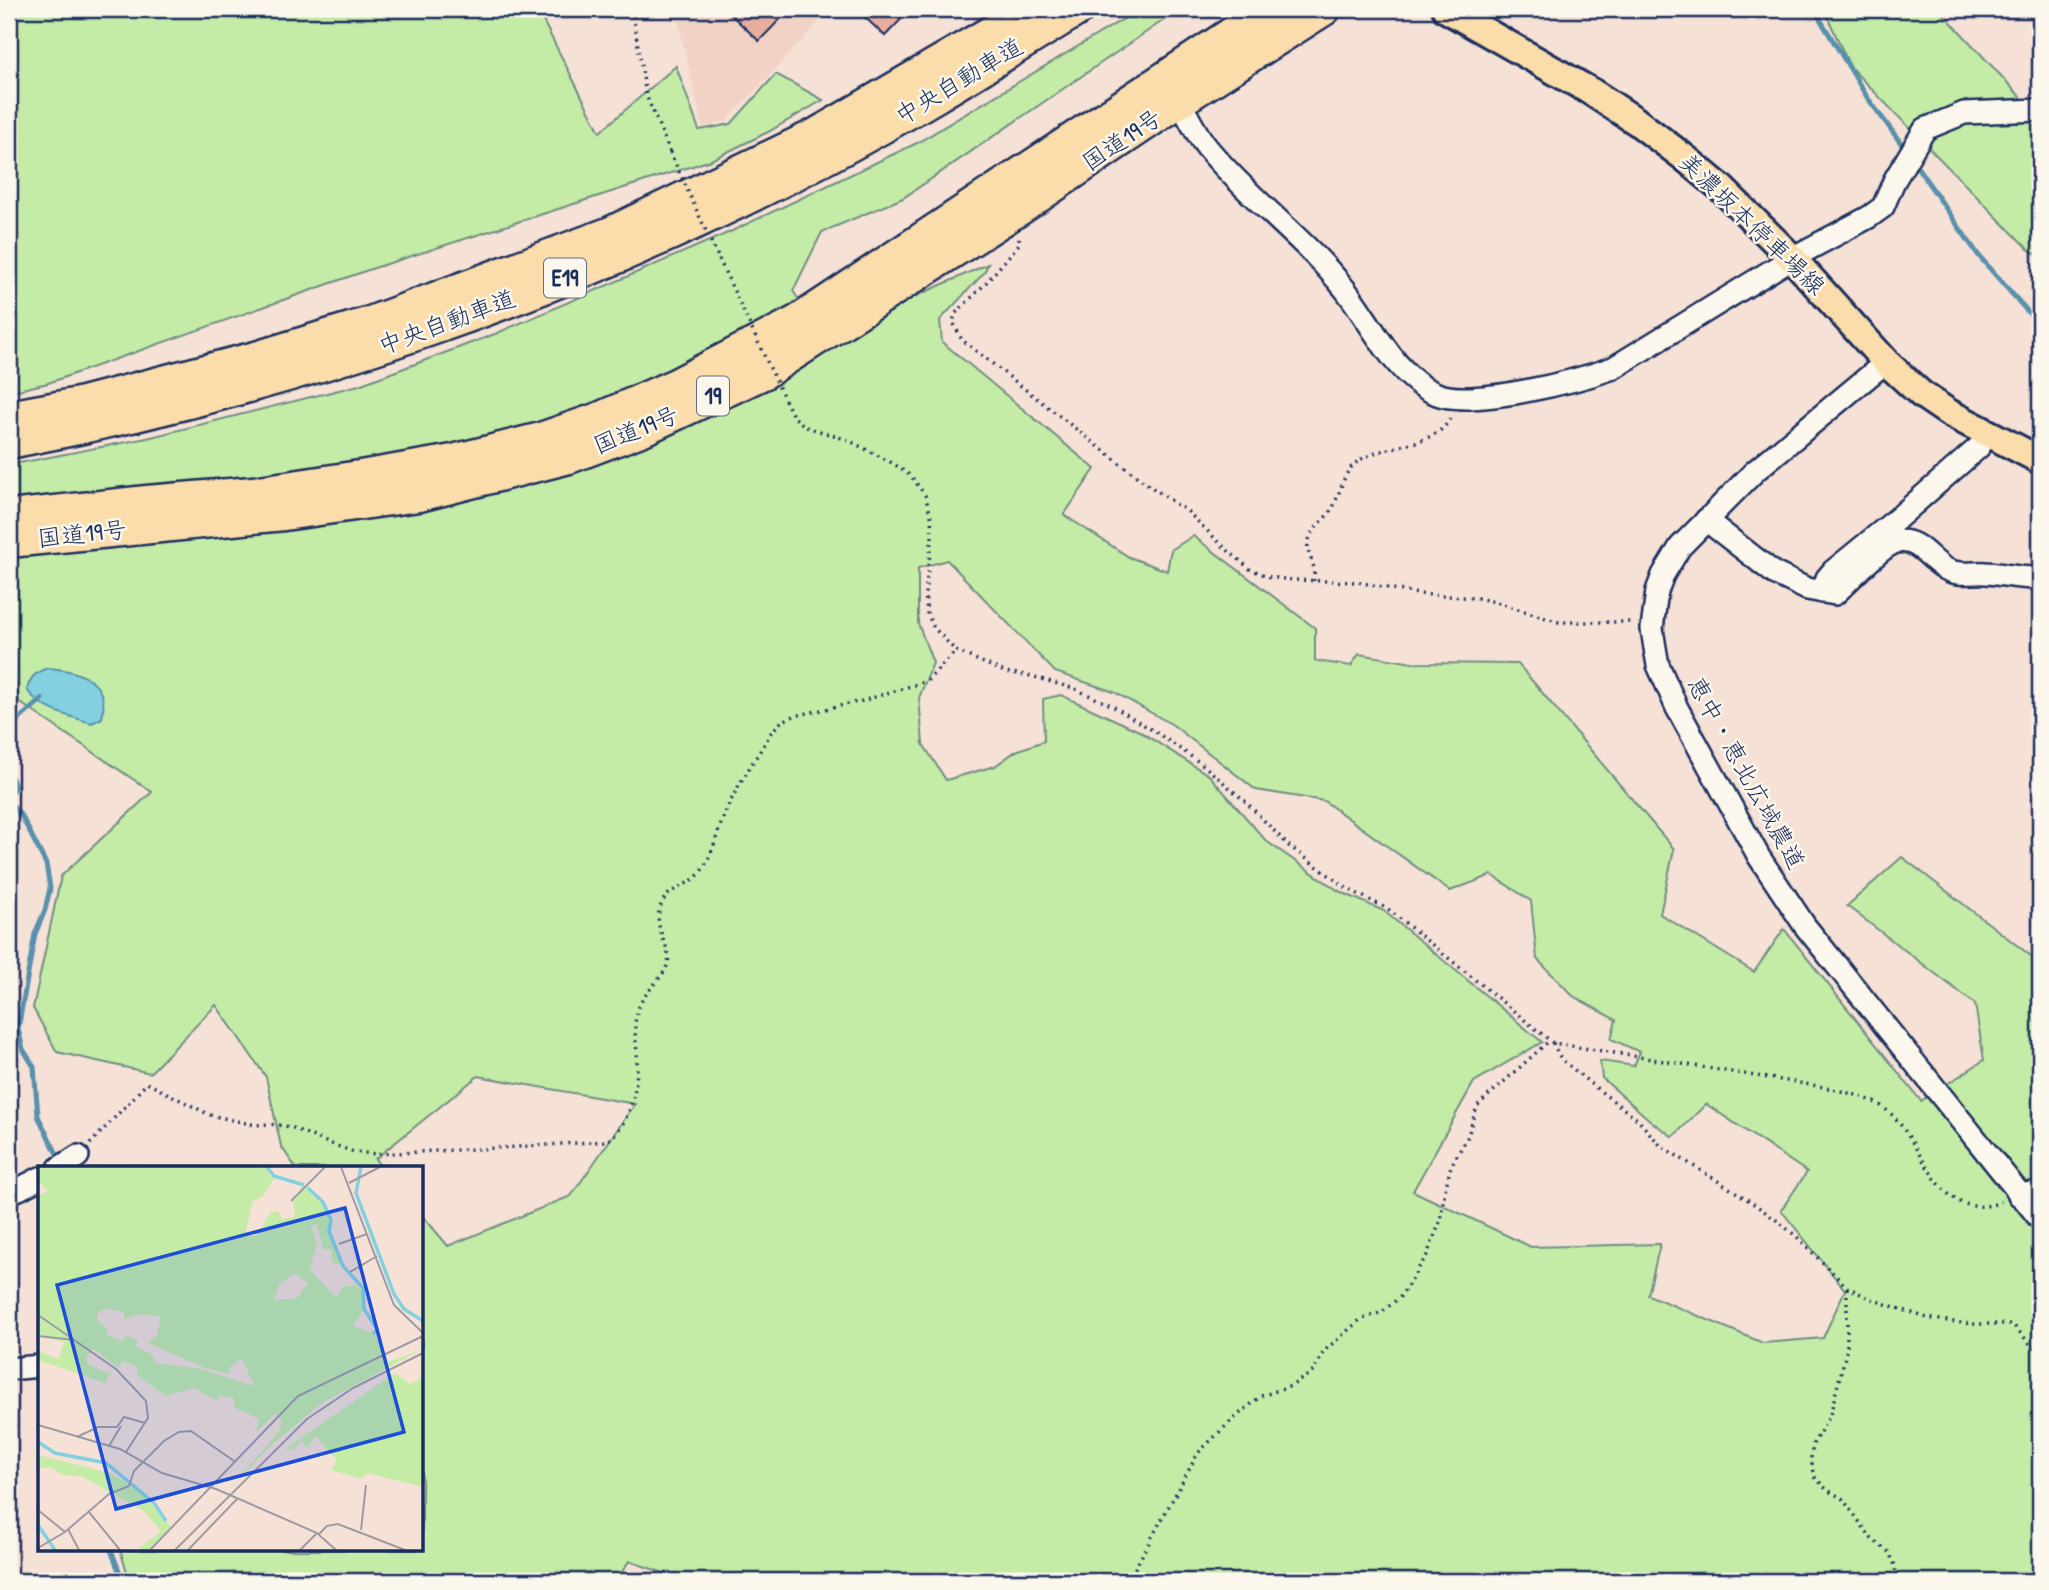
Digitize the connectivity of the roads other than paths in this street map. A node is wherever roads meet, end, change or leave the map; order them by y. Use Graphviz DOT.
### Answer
graph roads {
  1 [pos="1031,9"];
  2 [pos="1078,9"];
  3 [pos="1269,9"];
  4 [pos="1324,9"];
  5 [pos="1446,9"];
  6 [pos="1179,101"];
  7 [pos="2040,110"];
  8 [pos="1793,258"];
  9 [pos="1886,362"];
  10 [pos="9,417"];
  11 [pos="1989,432"];
  12 [pos="9,442"];
  13 [pos="2040,460"];
  14 [pos="9,517"];
  15 [pos="1706,520"];
  16 [pos="9,541"];
  17 [pos="2040,578"];
  18 [pos="1822,592"];
  19 [pos="78,1156"];
  20 [pos="62,1166"];
  21 [pos="38,1179"];
  22 [pos="9,1192"];
  23 [pos="2030,1194"];
  24 [pos="2040,1219"];
  25 [pos="38,1366"];
  26 [pos="9,1370"];
  1 -- 10 [label="highway, 中央自動車道 / E19"];
  2 -- 12 [label="highway, 中央自動車道 / E19"];
  3 -- 14 [label="highway, 国道19号 / 19"];
  4 -- 6 [label="highway, 国道19号 / 19"];
  5 -- 8 [label="main road, 美濃坂本停車場線"];
  6 -- 8 [label="street"];
  6 -- 16 [label="highway, 国道19号 / 19"];
  7 -- 8 [label="street"];
  8 -- 9 [label="main road, 美濃坂本停車場線"];
  9 -- 11 [label="main road, 美濃坂本停車場線"];
  9 -- 15 [label="street, 恵中・恵北広域農道"];
  11 -- 13 [label="main road, 美濃坂本停車場線"];
  11 -- 18 [label="street"];
  15 -- 18 [label="street"];
  15 -- 23 [label="street, 恵中・恵北広域農道"];
  17 -- 18 [label="street"];
  19 -- 20 [label="street"];
  21 -- 22 [label="street"];
  23 -- 24 [label="street, 恵中・恵北広域農道"];
  25 -- 26 [label="street"];
}
